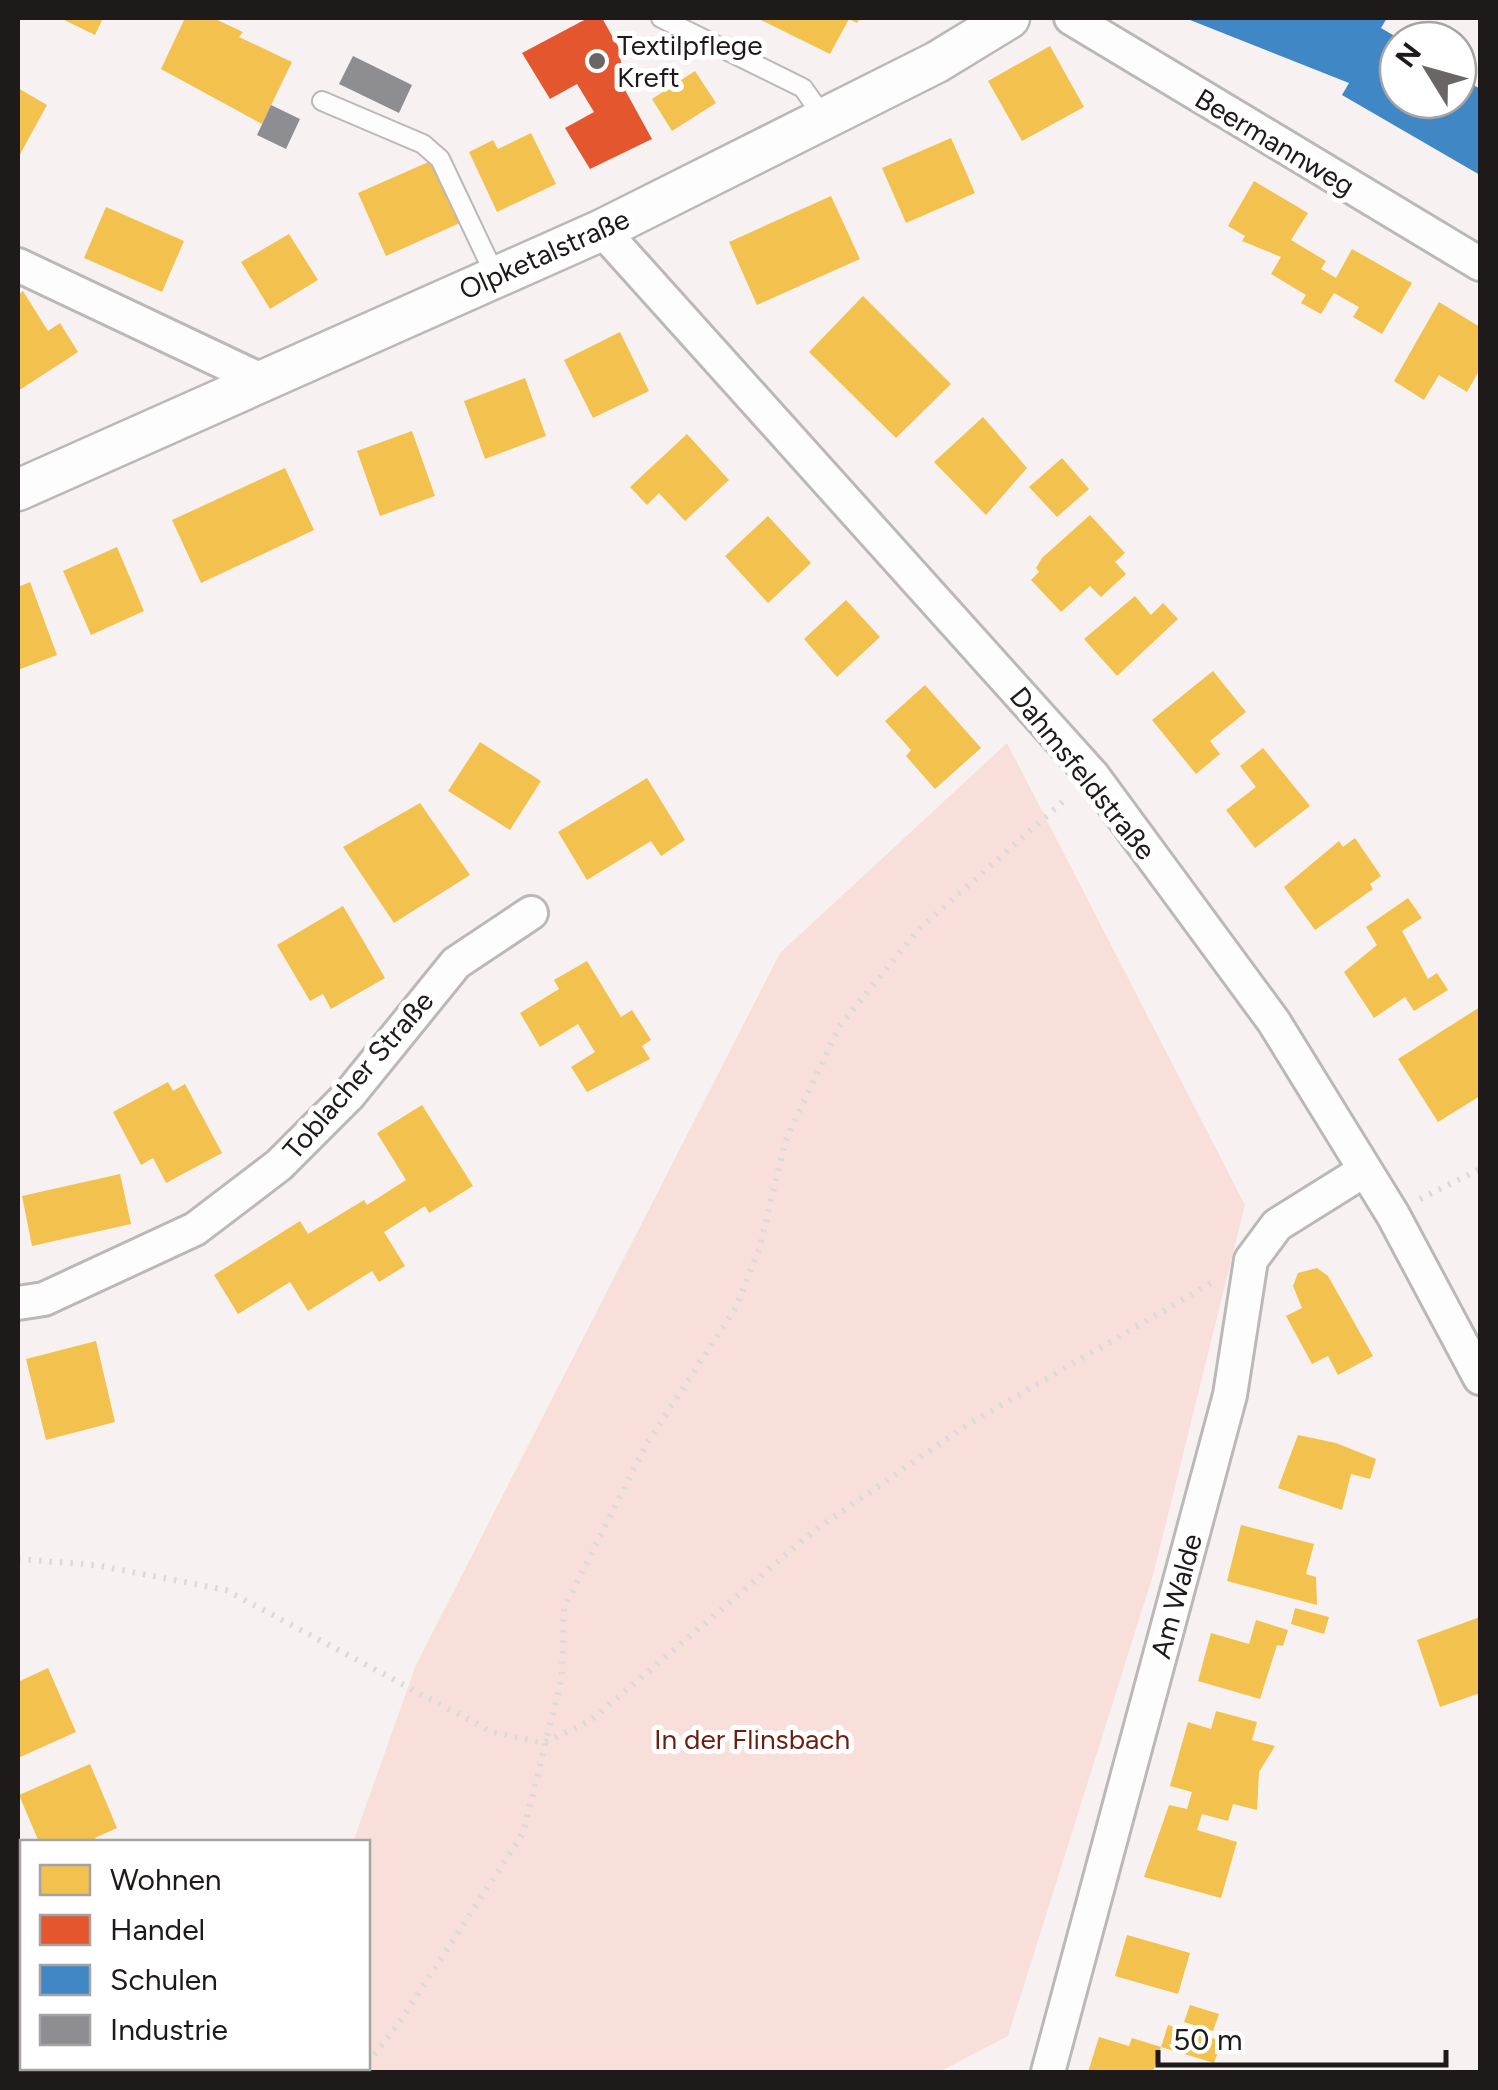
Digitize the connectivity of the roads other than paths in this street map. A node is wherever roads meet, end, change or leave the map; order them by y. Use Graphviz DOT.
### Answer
graph roads {
  1 [pos="661,18"];
  2 [pos="1010,18"];
  3 [pos="1071,18"];
  4 [pos="322,102"];
  5 [pos="824,118"];
  6 [pos="602,230"];
  7 [pos="1480,264"];
  8 [pos="18,265"];
  9 [pos="496,277"];
  10 [pos="259,379"];
  11 [pos="18,490"];
  12 [pos="531,913"];
  13 [pos="1365,1170"];
  14 [pos="18,1303"];
  15 [pos="1480,1378"];
  16 [pos="1048,2072"];
  1 -- 5 [label="lane"];
  2 -- 5 [label="street, Olpketalstraße"];
  3 -- 7 [label="street, Beermannweg"];
  4 -- 9 [label="lane"];
  5 -- 6 [label="street, Olpketalstraße"];
  6 -- 9 [label="street, Olpketalstraße"];
  6 -- 13 [label="street, Dahmsfeldstraße"];
  8 -- 10 [label="street"];
  9 -- 10 [label="street, Olpketalstraße"];
  10 -- 11 [label="street, Olpketalstraße"];
  12 -- 14 [label="street, Toblacher Straße"];
  13 -- 15 [label="street, Dahmsfeldstraße"];
  13 -- 16 [label="street, Am Walde"];
}
